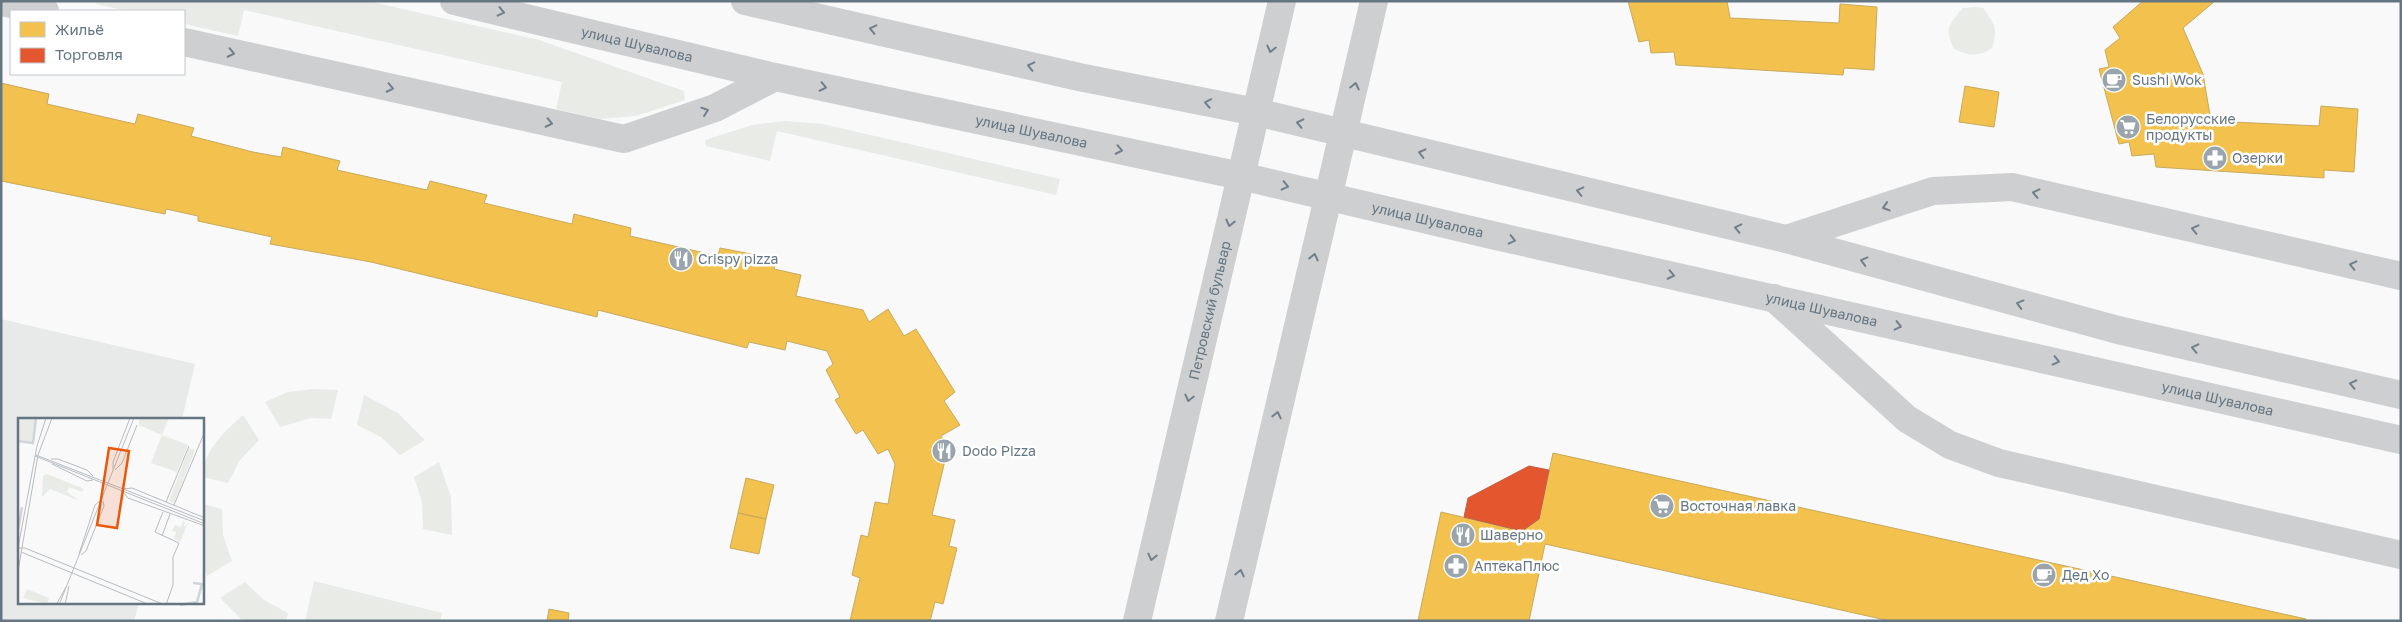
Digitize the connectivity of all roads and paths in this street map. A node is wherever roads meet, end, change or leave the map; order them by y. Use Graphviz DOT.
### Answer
graph roads {
  1 [pos="454,1"];
  2 [pos="745,1"];
  3 [pos="1282,1"];
  4 [pos="1374,1"];
  5 [pos="1,2"];
  6 [pos="770,4"];
  7 [pos="39,10"];
  8 [pos="185,42"];
  9 [pos="775,77"];
  10 [pos="1256,112"];
  11 [pos="1344,133"];
  12 [pos="1241,176"];
  13 [pos="1328,196"];
  14 [pos="1786,239"];
  15 [pos="2401,276"];
  16 [pos="1773,297"];
  17 [pos="2401,395"];
  18 [pos="2401,440"];
  19 [pos="2401,555"];
  20 [pos="1137,621"];
  21 [pos="1229,621"];
  1 -- 9 [label="street, улица Шувалова, one-way"];
  2 -- 6 [label="street"];
  3 -- 10 [label="street, Петровский бульвар, one-way"];
  11 -- 4 [label="street, one-way"];
  5 -- 7 [label="street"];
  10 -- 6 [label="street, one-way"];
  8 -- 9 [label="street, one-way"];
  9 -- 12 [label="street, улица Шувалова, one-way"];
  11 -- 10 [label="street, one-way"];
  10 -- 12 [label="street, Петровский бульвар"];
  11 -- 13 [label="street"];
  14 -- 11 [label="street, one-way"];
  12 -- 13 [label="street, улица Шувалова, one-way"];
  12 -- 20 [label="street, Петровский бульвар, one-way"];
  13 -- 16 [label="street, улица Шувалова, one-way"];
  21 -- 13 [label="street, one-way"];
  15 -- 14 [label="street, one-way"];
  17 -- 14 [label="street, one-way"];
  16 -- 18 [label="street, улица Шувалова, one-way"];
  16 -- 19 [label="street"];
}
